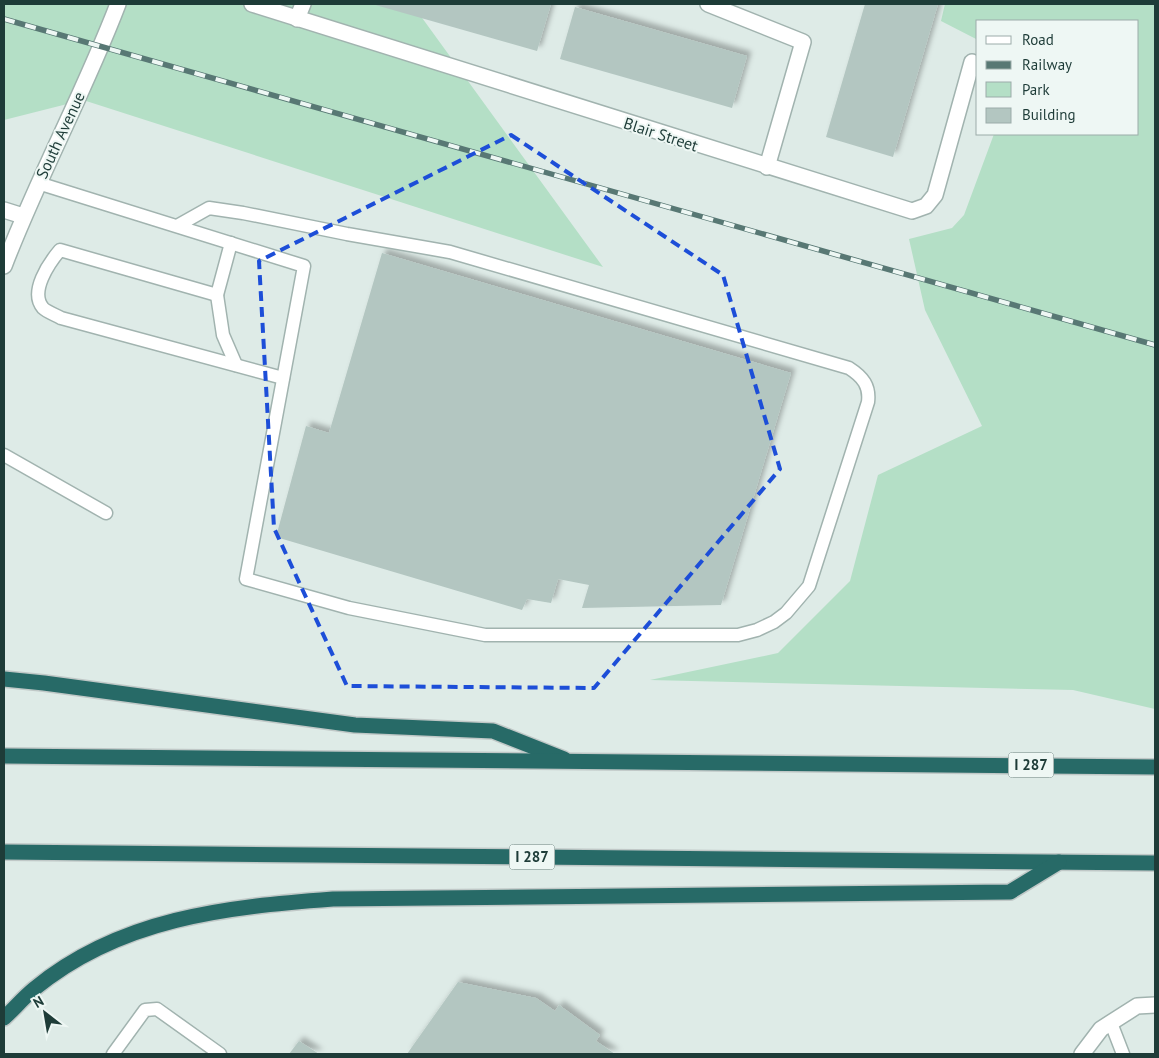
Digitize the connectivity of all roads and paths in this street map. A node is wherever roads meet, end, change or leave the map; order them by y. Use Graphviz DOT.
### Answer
graph roads {
  1 [pos="118,4"];
  2 [pos="252,4"];
  3 [pos="303,4"];
  4 [pos="708,4"];
  5 [pos="297,19"];
  6 [pos="972,62"];
  7 [pos="767,167"];
  8 [pos="38,183"];
  9 [pos="4,210"];
  10 [pos="23,216"];
  11 [pos="177,226"];
  12 [pos="231,243"];
  13 [pos="4,266"];
  14 [pos="217,295"];
  15 [pos="236,365"];
  16 [pos="283,378"];
  17 [pos="4,455"];
  18 [pos="106,513"];
  19 [pos="4,679"];
  20 [pos="4,756"];
  21 [pos="573,763"];
  22 [pos="1155,767"];
  23 [pos="4,852"];
  24 [pos="1059,862"];
  25 [pos="1155,863"];
  26 [pos="1155,1005"];
  27 [pos="4,1018"];
  28 [pos="1111,1023"];
  29 [pos="113,1054"];
  30 [pos="220,1054"];
  31 [pos="1082,1054"];
  32 [pos="1123,1054"];
  1 -- 8 [label="street, South Avenue"];
  2 -- 5 [label="street, Blair Street"];
  3 -- 5 [label="street"];
  4 -- 7 [label="street"];
  5 -- 7 [label="street, Blair Street"];
  6 -- 7 [label="street, Blair Street"];
  8 -- 10 [label="street, South Avenue"];
  8 -- 11 [label="lane"];
  9 -- 10 [label="street"];
  10 -- 13 [label="street, South Avenue"];
  11 -- 12 [label="lane"];
  11 -- 16 [label="lane"];
  12 -- 14 [label="lane"];
  12 -- 16 [label="lane"];
  14 -- 15 [label="lane"];
  14 -- 15 [label="lane"];
  15 -- 16 [label="lane"];
  17 -- 18 [label="lane"];
  19 -- 21 [label="highway"];
  20 -- 21 [label="highway, I 287"];
  21 -- 22 [label="highway, I 287"];
  23 -- 24 [label="highway, I 287"];
  24 -- 25 [label="highway, I 287"];
  24 -- 27 [label="highway"];
  26 -- 28 [label="street"];
  28 -- 31 [label="street"];
  28 -- 32 [label="lane"];
  29 -- 30 [label="lane"];
}
